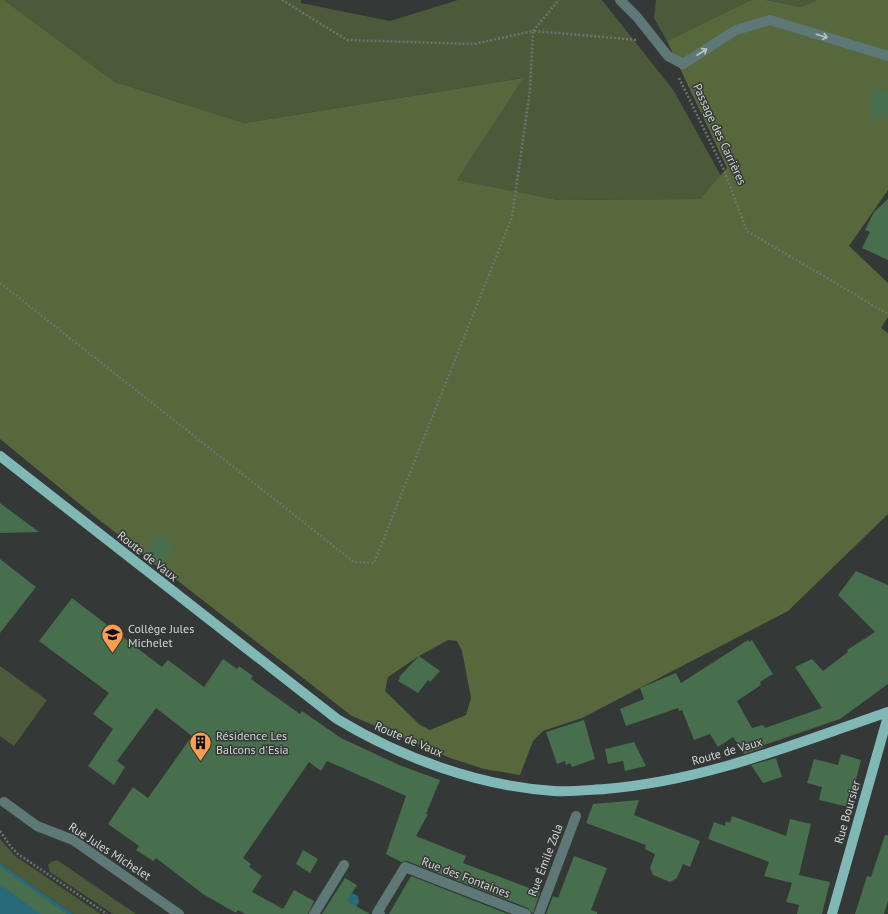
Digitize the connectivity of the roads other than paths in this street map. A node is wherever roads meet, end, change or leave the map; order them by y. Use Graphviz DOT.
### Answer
graph roads {
  1 [pos="620,0"];
  2 [pos="888,56"];
  3 [pos="0,456"];
  4 [pos="888,712"];
  5 [pos="888,716"];
  6 [pos="4,802"];
  7 [pos="576,816"];
  8 [pos="344,865"];
  9 [pos="179,914"];
  10 [pos="314,914"];
  11 [pos="380,914"];
  12 [pos="526,914"];
  13 [pos="539,914"];
  14 [pos="832,914"];
  1 -- 2 [label="street, one-way"];
  3 -- 4 [label="main road, Route de Vaux"];
  5 -- 14 [label="main road, Rue Boursier"];
  6 -- 9 [label="street, Rue Jules Michelet"];
  7 -- 13 [label="street, Rue Émile Zola"];
  8 -- 10 [label="street"];
  11 -- 12 [label="street, Rue des Fontaines"];
}
